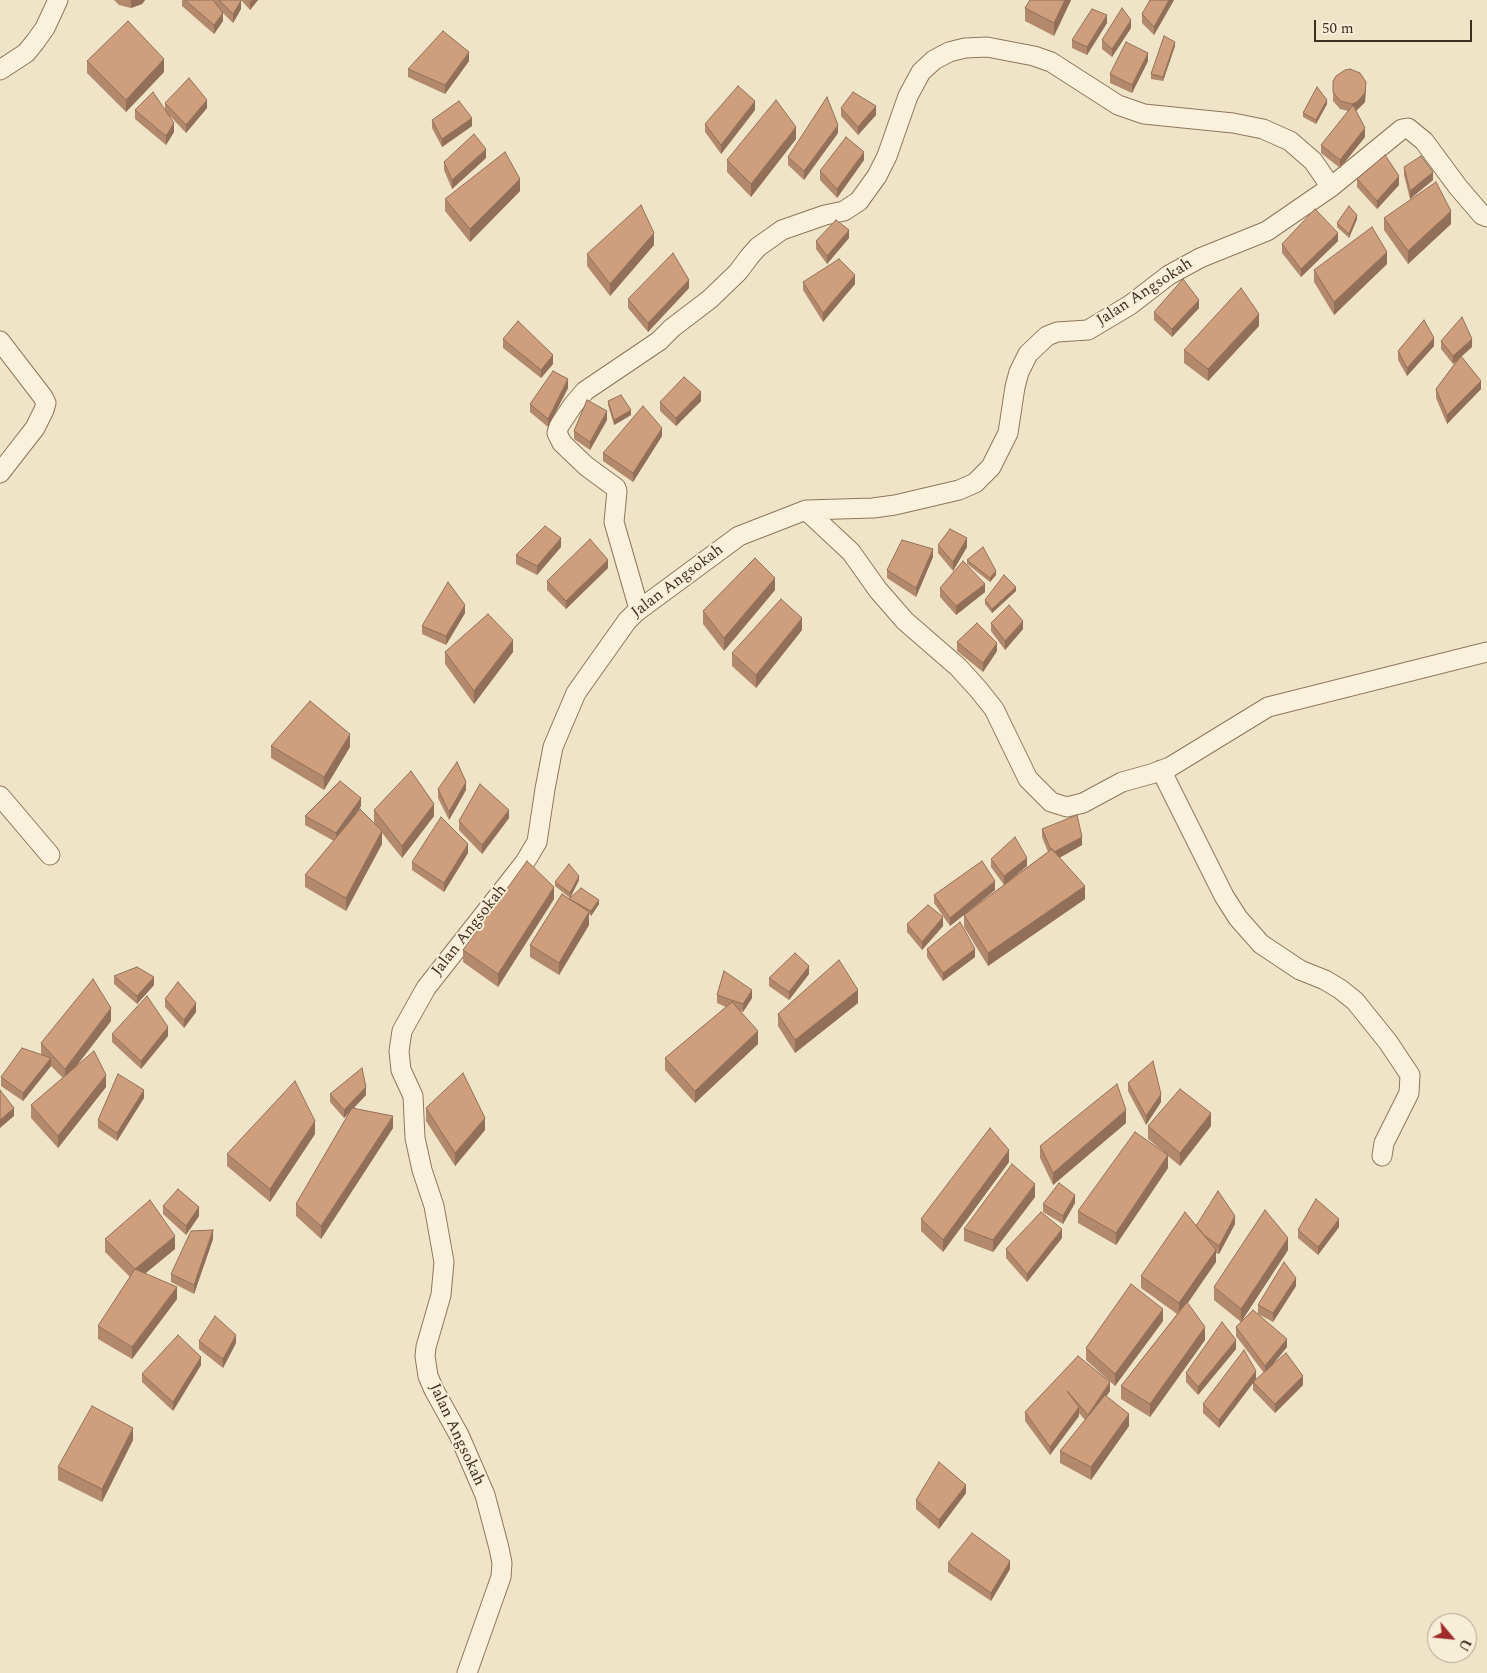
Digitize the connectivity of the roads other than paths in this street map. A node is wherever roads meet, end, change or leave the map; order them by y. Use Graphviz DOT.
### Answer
graph roads {
  1 [pos="58,0"];
  2 [pos="0,70"];
  3 [pos="1331,187"];
  4 [pos="1487,217"];
  5 [pos="0,341"];
  6 [pos="0,474"];
  7 [pos="806,510"];
  8 [pos="639,609"];
  9 [pos="1487,652"];
  10 [pos="1161,770"];
  11 [pos="0,796"];
  12 [pos="50,855"];
  13 [pos="1382,1156"];
  14 [pos="467,1673"];
  1 -- 2 [label="street"];
  3 -- 4 [label="street, Jalan Angsokah"];
  3 -- 7 [label="street, Jalan Angsokah"];
  3 -- 8 [label="street"];
  5 -- 6 [label="street"];
  7 -- 8 [label="street, Jalan Angsokah"];
  7 -- 10 [label="street"];
  8 -- 14 [label="street, Jalan Angsokah"];
  9 -- 10 [label="street"];
  10 -- 13 [label="street"];
  11 -- 12 [label="street"];
}
